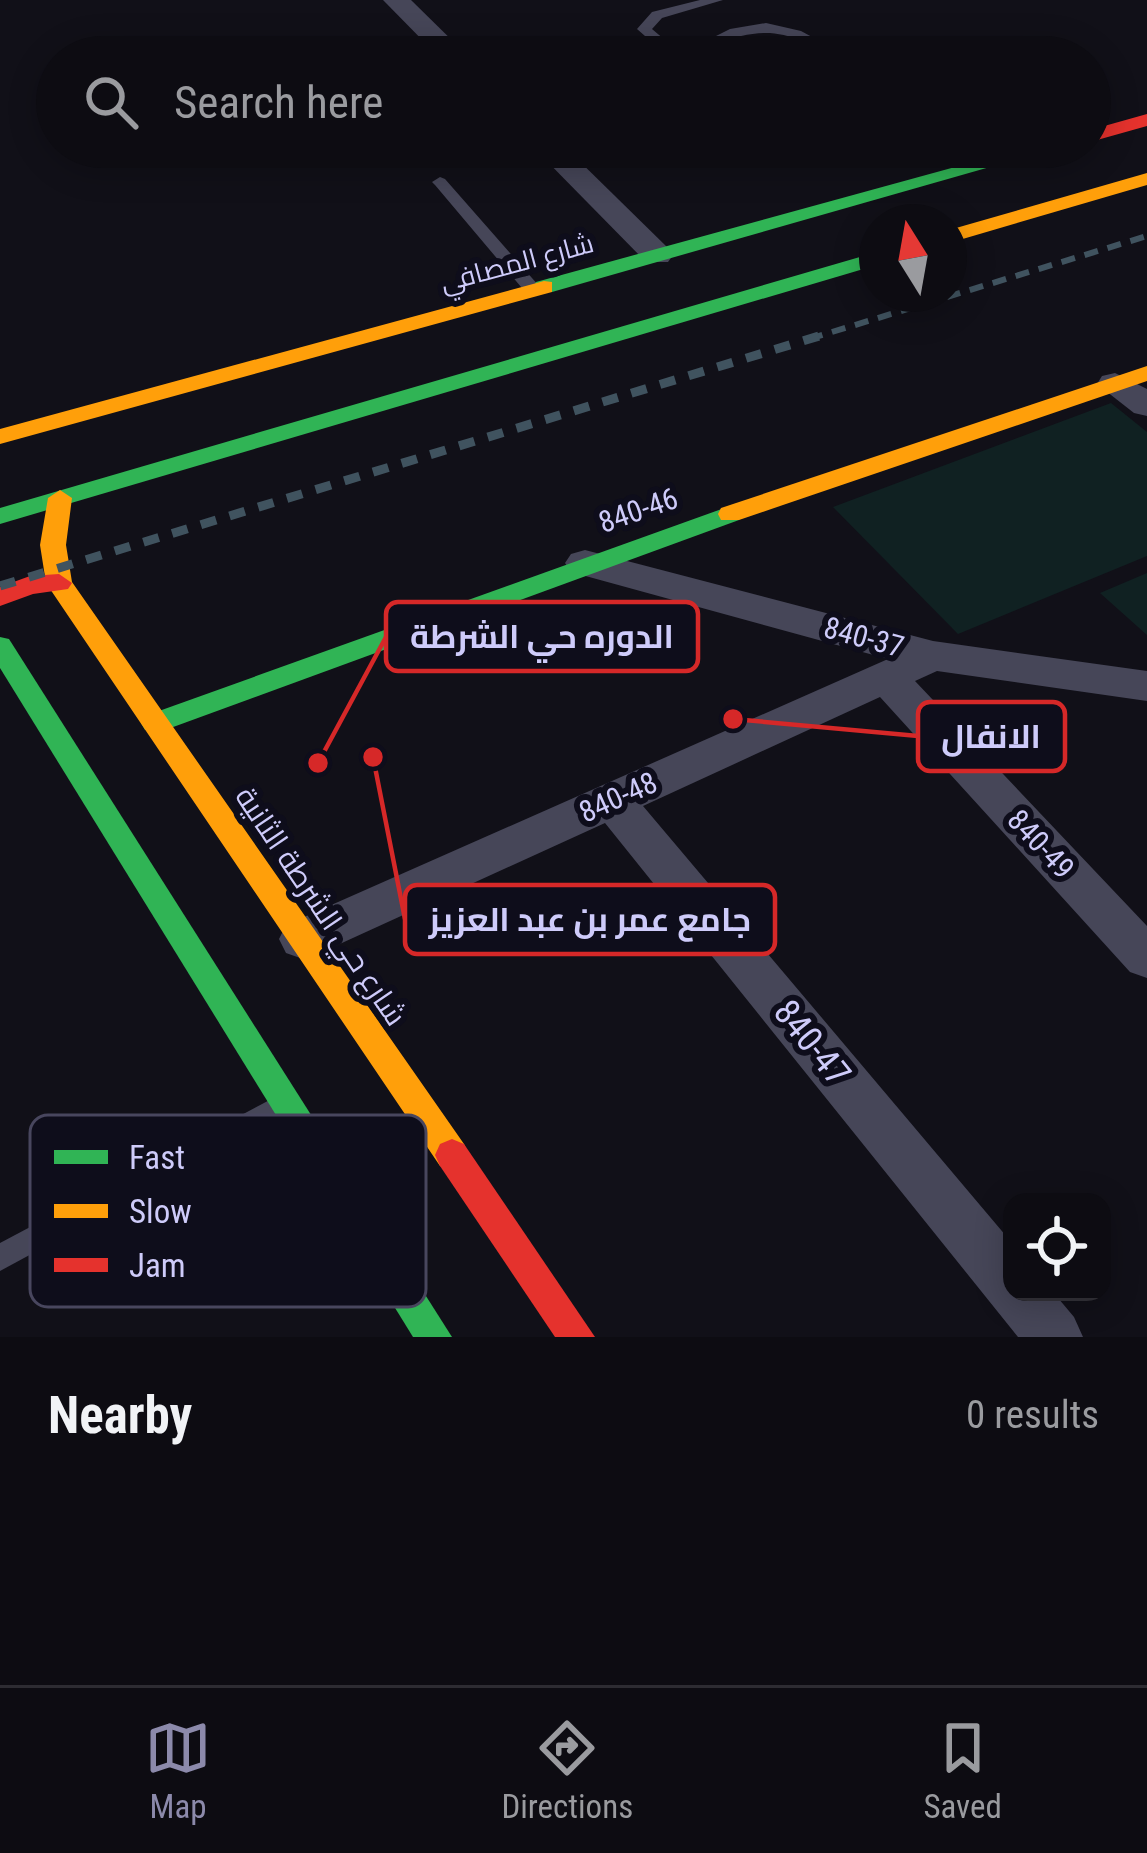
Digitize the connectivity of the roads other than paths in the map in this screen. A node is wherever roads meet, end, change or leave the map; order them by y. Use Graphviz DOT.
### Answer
graph roads {
  1 [pos="396,0"];
  2 [pos="716,0"];
  3 [pos="433,36"];
  4 [pos="652,36"];
  5 [pos="727,36"];
  6 [pos="802,36"];
  7 [pos="1147,119"];
  8 [pos="1111,130"];
  9 [pos="1111,138"];
  10 [pos="1147,161"];
  11 [pos="569,168"];
  12 [pos="936,168"];
  13 [pos="1064,168"];
  14 [pos="1147,178"];
  15 [pos="440,182"];
  16 [pos="1085,197"];
  17 [pos="967,232"];
  18 [pos="657,255"];
  19 [pos="859,263"];
  20 [pos="533,290"];
  21 [pos="1131,379"];
  22 [pos="1147,405"];
  23 [pos="0,437"];
  24 [pos="60,498"];
  25 [pos="0,516"];
  26 [pos="586,562"];
  27 [pos="59,583"];
  28 [pos="0,597"];
  29 [pos="0,646"];
  30 [pos="933,656"];
  31 [pos="886,677"];
  32 [pos="1147,686"];
  33 [pos="154,722"];
  34 [pos="612,800"];
  35 [pos="303,939"];
  36 [pos="1147,958"];
  37 [pos="287,1103"];
  38 [pos="265,1115"];
  39 [pos="295,1115"];
  40 [pos="420,1115"];
  41 [pos="426,1124"];
  42 [pos="30,1242"];
  43 [pos="0,1258"];
  44 [pos="1003,1276"];
  45 [pos="1024,1301"];
  46 [pos="415,1307"];
  47 [pos="560,1326"];
  48 [pos="434,1337"];
  49 [pos="1054,1337"];
  1 -- 3 [label="street"];
  2 -- 4 [label="lane"];
  5 -- 6 [label="lane"];
  7 -- 8 [label="main road"];
  9 -- 10 [label="main road"];
  11 -- 18 [label="street"];
  12 -- 18 [label="main road, شارع المصافي"];
  13 -- 16 [label="main road"];
  14 -- 16 [label="main road"];
  15 -- 20 [label="lane"];
  16 -- 17 [label="main road"];
  18 -- 20 [label="main road, شارع المصافي"];
  19 -- 24 [label="main road"];
  20 -- 23 [label="main road, شارع المصافي"];
  21 -- 22 [label="street"];
  21 -- 26 [label="main road, 840-46"];
  24 -- 25 [label="main road"];
  24 -- 27 [label="main road"];
  26 -- 30 [label="street, 840-37"];
  26 -- 33 [label="main road, 840-46"];
  27 -- 28 [label="main road"];
  27 -- 33 [label="main road, شارع حي الشرطة الثانية"];
  29 -- 37 [label="main road"];
  30 -- 31 [label="street, 840-48"];
  30 -- 32 [label="street, 840-37"];
  31 -- 34 [label="street, 840-48"];
  31 -- 36 [label="street, 840-49"];
  33 -- 35 [label="main road, شارع حي الشرطة الثانية"];
  34 -- 35 [label="street, 840-48"];
  34 -- 44 [label="street, 840-47"];
  35 -- 40 [label="main road, شارع حي الشرطة الثانية"];
  37 -- 38 [label="lane"];
  37 -- 39 [label="main road"];
  41 -- 47 [label="main road, شارع حي الشرطة الثانية"];
  42 -- 43 [label="lane"];
  45 -- 49 [label="street, 840-47"];
  46 -- 48 [label="main road"];
}
